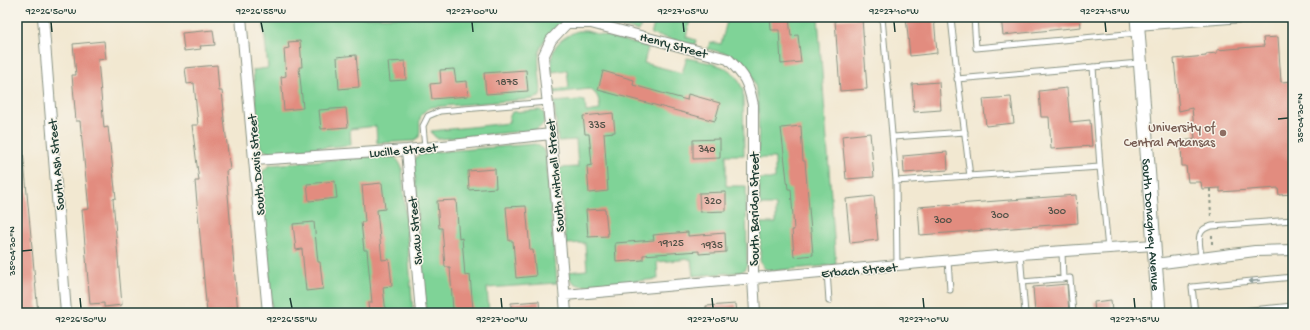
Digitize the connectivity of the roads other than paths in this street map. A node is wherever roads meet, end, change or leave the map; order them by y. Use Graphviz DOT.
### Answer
graph roads {
  1 [pos="43,17"];
  2 [pos="241,17"];
  3 [pos="882,17"];
  4 [pos="951,17"];
  5 [pos="974,17"];
  6 [pos="1243,17"];
  7 [pos="1137,25"];
  8 [pos="551,40"];
  9 [pos="1140,63"];
  10 [pos="1093,67"];
  11 [pos="957,79"];
  12 [pos="548,102"];
  13 [pos="753,105"];
  14 [pos="965,132"];
  15 [pos="551,134"];
  16 [pos="893,137"];
  17 [pos="425,148"];
  18 [pos="407,150"];
  19 [pos="254,160"];
  20 [pos="1100,167"];
  21 [pos="970,177"];
  22 [pos="896,181"];
  23 [pos="1293,220"];
  24 [pos="1154,245"];
  25 [pos="1108,249"];
  26 [pos="1293,250"];
  27 [pos="1062,252"];
  28 [pos="1020,254"];
  29 [pos="1201,257"];
  30 [pos="948,261"];
  31 [pos="1155,264"];
  32 [pos="896,266"];
  33 [pos="827,271"];
  34 [pos="1293,277"];
  35 [pos="753,278"];
  36 [pos="1063,279"];
  37 [pos="1022,282"];
  38 [pos="950,290"];
  39 [pos="565,295"];
  40 [pos="829,300"];
  41 [pos="1293,306"];
  42 [pos="66,313"];
  43 [pos="268,313"];
  44 [pos="421,313"];
  45 [pos="566,313"];
  46 [pos="755,313"];
  47 [pos="1025,313"];
  48 [pos="1073,313"];
  49 [pos="1159,313"];
  50 [pos="1195,313"];
  51 [pos="1222,313"];
  1 -- 42 [label="street, South Ash Street"];
  2 -- 19 [label="street, South Davis Street"];
  3 -- 16 [label="lane"];
  4 -- 11 [label="lane"];
  5 -- 7 [label="lane"];
  6 -- 7 [label="street"];
  7 -- 9 [label="street, South Donaghey Avenue"];
  8 -- 12 [label="street, South Mitchell Street"];
  8 -- 13 [label="street, Henry Street"];
  9 -- 10 [label="lane"];
  9 -- 24 [label="street, South Donaghey Avenue"];
  10 -- 11 [label="lane"];
  10 -- 20 [label="lane"];
  11 -- 14 [label="lane"];
  12 -- 15 [label="street, South Mitchell Street"];
  12 -- 17 [label="lane"];
  13 -- 35 [label="street, South Baridon Street"];
  14 -- 16 [label="lane"];
  14 -- 21 [label="lane"];
  15 -- 17 [label="street, Lucille Street"];
  15 -- 39 [label="street, South Mitchell Street"];
  16 -- 22 [label="lane"];
  17 -- 18 [label="street, Lucille Street"];
  18 -- 19 [label="street, Lucille Street"];
  18 -- 44 [label="street, Shaw Street"];
  19 -- 43 [label="street, South Davis Street"];
  20 -- 21 [label="lane"];
  20 -- 25 [label="lane"];
  21 -- 22 [label="lane"];
  22 -- 32 [label="lane"];
  23 -- 29 [label="lane"];
  24 -- 25 [label="street, Erbach Street"];
  24 -- 31 [label="street, South Donaghey Avenue"];
  25 -- 27 [label="street, Erbach Street"];
  26 -- 29 [label="street"];
  27 -- 28 [label="street, Erbach Street"];
  27 -- 36 [label="lane"];
  28 -- 30 [label="street, Erbach Street"];
  28 -- 37 [label="lane"];
  29 -- 31 [label="street"];
  30 -- 32 [label="street, Erbach Street"];
  30 -- 38 [label="lane"];
  31 -- 49 [label="street, South Donaghey Avenue"];
  32 -- 33 [label="street, Erbach Street"];
  33 -- 35 [label="street, Erbach Street"];
  33 -- 40 [label="lane"];
  34 -- 50 [label="lane, one-way"];
  35 -- 39 [label="street, Erbach Street"];
  35 -- 46 [label="street, South Baridon Street"];
  36 -- 37 [label="lane"];
  36 -- 48 [label="lane"];
  37 -- 47 [label="lane"];
  39 -- 45 [label="street, South Mitchell Street"];
  41 -- 51 [label="lane"];
}
